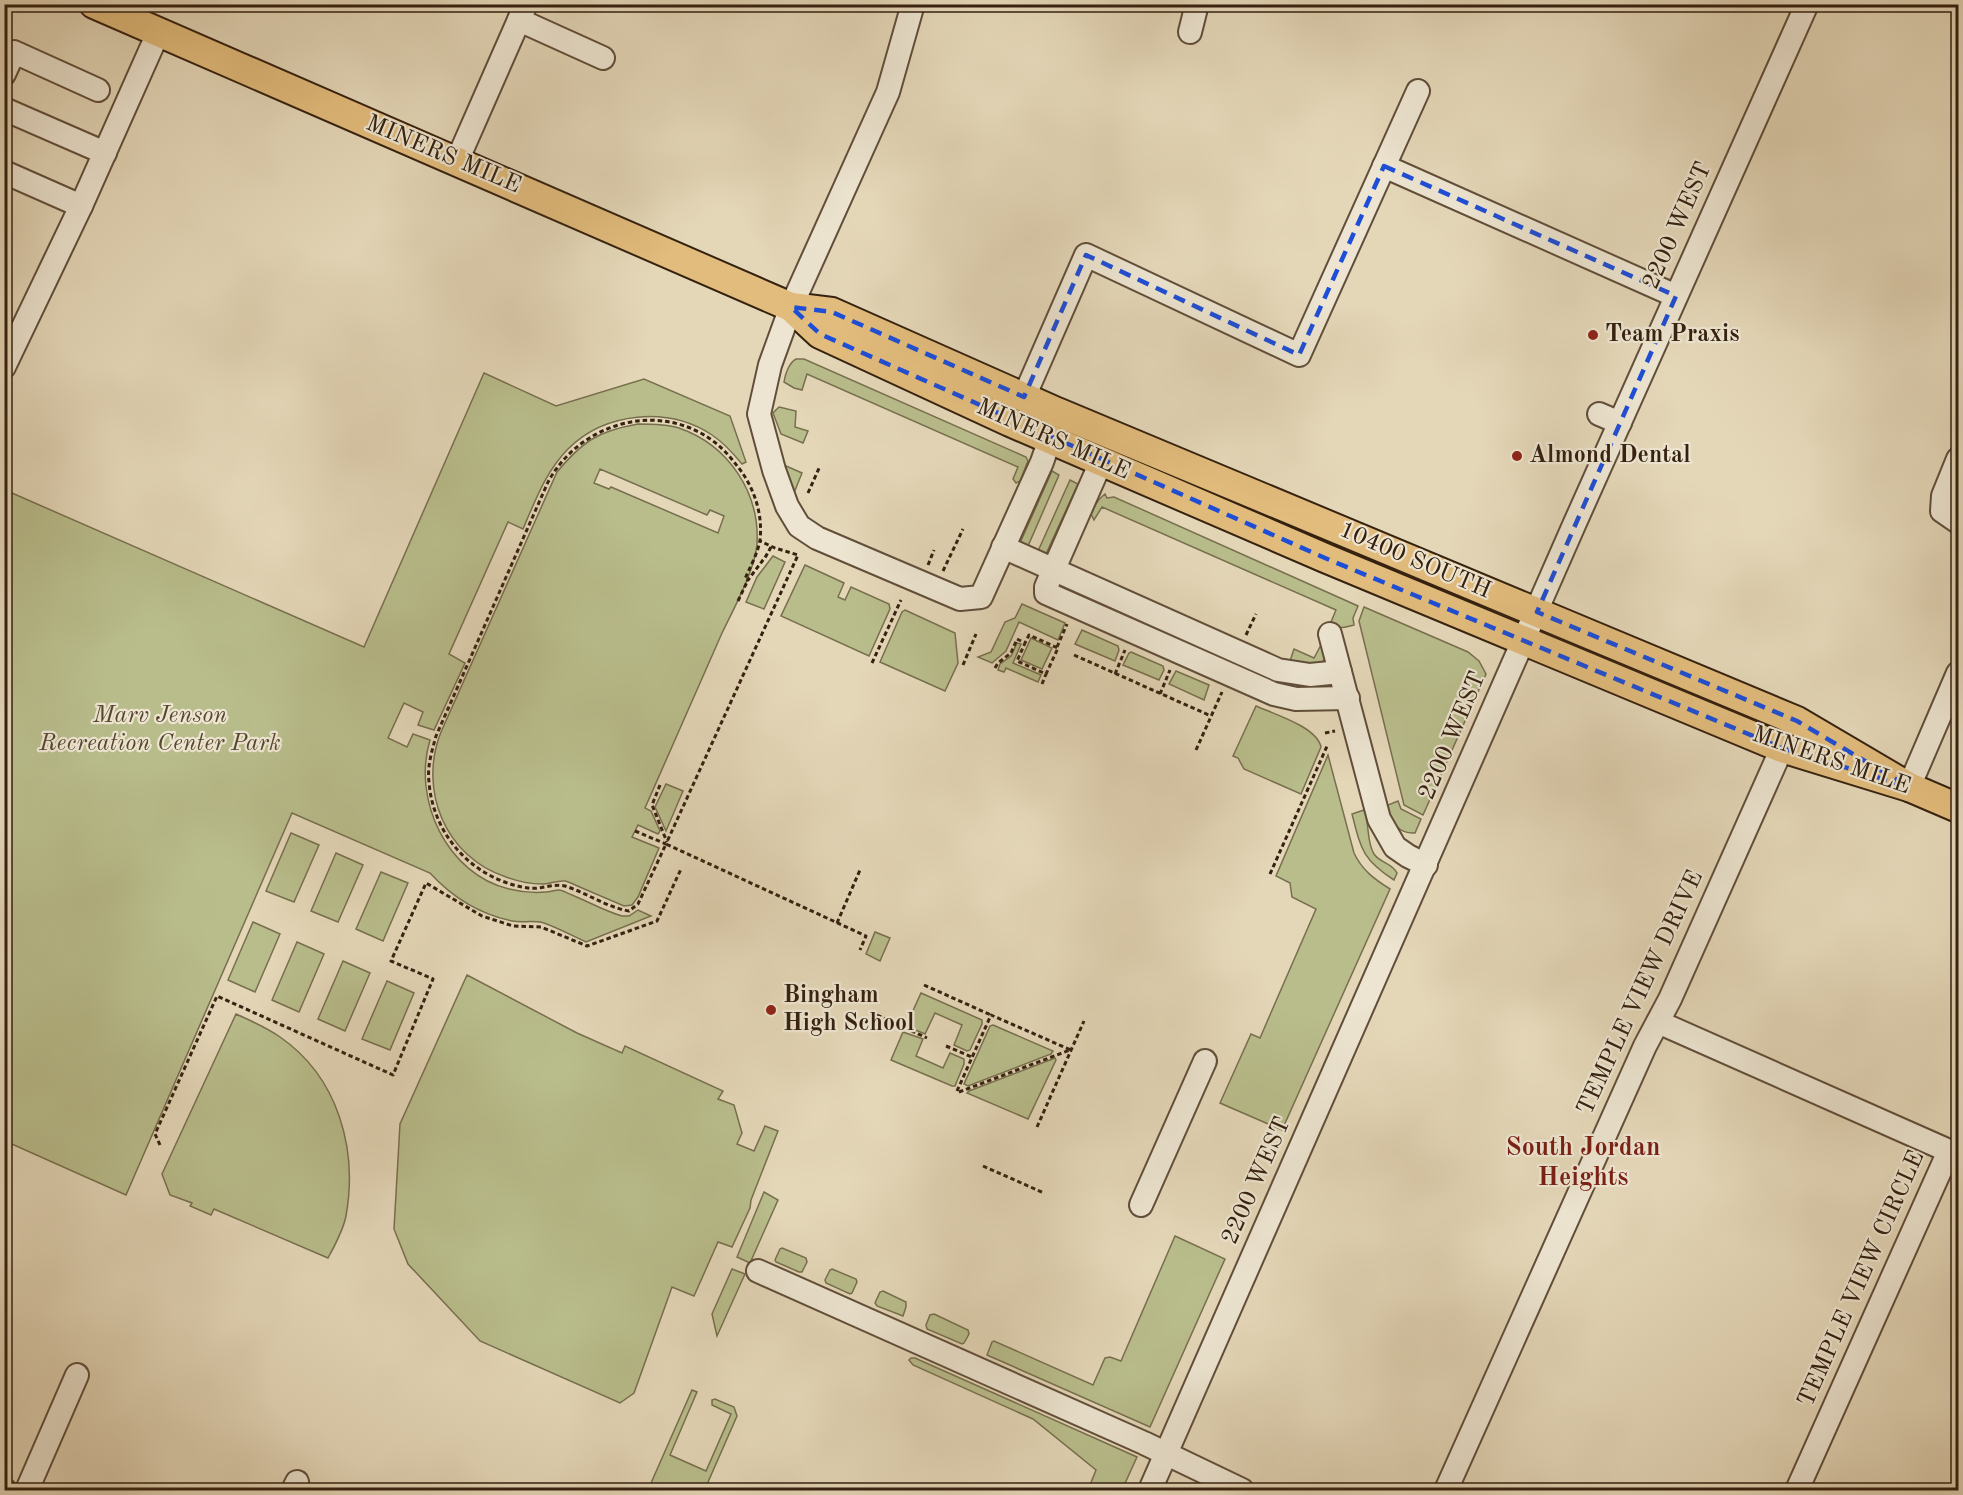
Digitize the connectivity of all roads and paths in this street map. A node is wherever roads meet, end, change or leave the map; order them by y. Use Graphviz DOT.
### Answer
graph roads {
  1 [pos="94,4"];
  2 [pos="913,4"];
  3 [pos="1197,4"];
  4 [pos="1807,4"];
  5 [pos="522,12"];
  6 [pos="1190,32"];
  7 [pos="158,33"];
  8 [pos="603,58"];
  9 [pos="4,74"];
  10 [pos="98,90"];
  11 [pos="1418,91"];
  12 [pos="4,109"];
  13 [pos="105,153"];
  14 [pos="457,161"];
  15 [pos="1384,166"];
  16 [pos="4,171"];
  17 [pos="81,206"];
  18 [pos="1676,296"];
  19 [pos="791,307"];
  20 [pos="4,367"];
  21 [pos="1024,397"];
  22 [pos="1599,414"];
  23 [pos="1620,423"];
  24 [pos="1112,434"];
  25 [pos="1050,439"];
  26 [pos="1959,459"];
  27 [pos="1101,462"];
  28 [pos="820,466"];
  29 [pos="808,493"];
  30 [pos="1950,517"];
  31 [pos="963,529"];
  32 [pos="760,541"];
  33 [pos="771,547"];
  34 [pos="1004,548"];
  35 [pos="950,557"];
  36 [pos="1325,558"];
  37 [pos="1053,570"];
  38 [pos="748,580"];
  39 [pos="901,600"];
  40 [pos="738,601"];
  41 [pos="1537,612"];
  42 [pos="1256,614"];
  43 [pos="1069,620"];
  44 [pos="976,634"];
  45 [pos="1330,634"];
  46 [pos="1243,642"];
  47 [pos="1523,642"];
  48 [pos="1025,643"];
  49 [pos="1127,646"];
  50 [pos="1057,647"];
  51 [pos="1074,656"];
  52 [pos="872,663"];
  53 [pos="963,665"];
  54 [pos="1172,665"];
  55 [pos="995,668"];
  56 [pos="1340,672"];
  57 [pos="1959,673"];
  58 [pos="1046,674"];
  59 [pos="1115,674"];
  60 [pos="1042,684"];
  61 [pos="1224,688"];
  62 [pos="1160,694"];
  63 [pos="1348,698"];
  64 [pos="1211,716"];
  65 [pos="1703,716"];
  66 [pos="1328,744"];
  67 [pos="1782,748"];
  68 [pos="1196,750"];
  69 [pos="660,785"];
  70 [pos="1909,786"];
  71 [pos="1959,808"];
  72 [pos="635,831"];
  73 [pos="667,843"];
  74 [pos="1426,865"];
  75 [pos="681,869"];
  76 [pos="860,870"];
  77 [pos="1270,874"];
  78 [pos="837,922"];
  79 [pos="860,950"];
  80 [pos="924,986"];
  81 [pos="991,1015"];
  82 [pos="877,1016"];
  83 [pos="1084,1021"];
  84 [pos="1658,1022"];
  85 [pos="927,1038"];
  86 [pos="946,1046"];
  87 [pos="1071,1050"];
  88 [pos="972,1058"];
  89 [pos="1205,1061"];
  90 [pos="1037,1126"];
  91 [pos="160,1145"];
  92 [pos="983,1166"];
  93 [pos="1044,1193"];
  94 [pos="1141,1205"];
  95 [pos="758,1271"];
  96 [pos="77,1375"];
  97 [pos="1166,1453"];
  98 [pos="27,1491"];
  99 [pos="1150,1491"];
  100 [pos="1242,1491"];
  101 [pos="1446,1491"];
  102 [pos="1797,1491"];
  1 -- 7 [label="main road, MINERS MILE"];
  2 -- 19 [label="street"];
  3 -- 6 [label="street"];
  4 -- 18 [label="street, 2200 WEST"];
  5 -- 8 [label="street"];
  5 -- 14 [label="street"];
  7 -- 13 [label="street"];
  7 -- 14 [label="main road, MINERS MILE"];
  9 -- 10 [label="street"];
  11 -- 15 [label="street"];
  12 -- 13 [label="street"];
  13 -- 17 [label="street"];
  14 -- 19 [label="main road, MINERS MILE"];
  15 -- 18 [label="street"];
  15 -- 21 [label="street"];
  16 -- 17 [label="street"];
  17 -- 20 [label="street"];
  18 -- 23 [label="street, 2200 WEST"];
  19 -- 21 [label="main road, MINERS MILE"];
  19 -- 25 [label="main road, MINERS MILE"];
  19 -- 34 [label="street"];
  21 -- 24 [label="main road, MINERS MILE"];
  22 -- 23 [label="street"];
  23 -- 41 [label="street, 2200 WEST"];
  24 -- 41 [label="main road, 10400 SOUTH"];
  25 -- 27 [label="main road, MINERS MILE"];
  25 -- 34 [label="street"];
  26 -- 30 [label="street"];
  27 -- 36 [label="main road, MINERS MILE"];
  27 -- 37 [label="street"];
  28 -- 29 [label="path"];
  31 -- 35 [label="path"];
  32 -- 33 [label="path"];
  32 -- 38 [label="path"];
  32 -- 73 [label="path"];
  33 -- 38 [label="path"];
  33 -- 73 [label="path"];
  34 -- 37 [label="street"];
  36 -- 47 [label="main road, 10400 SOUTH"];
  37 -- 56 [label="street"];
  37 -- 63 [label="street"];
  38 -- 40 [label="path"];
  39 -- 52 [label="path"];
  41 -- 47 [label="street, 2200 WEST"];
  41 -- 70 [label="main road, 10400 SOUTH"];
  42 -- 46 [label="path"];
  43 -- 50 [label="path"];
  44 -- 53 [label="path"];
  45 -- 56 [label="street"];
  47 -- 65 [label="main road, 10400 SOUTH"];
  47 -- 74 [label="street, 2200 WEST"];
  48 -- 50 [label="path"];
  48 -- 55 [label="path"];
  48 -- 58 [label="path"];
  49 -- 59 [label="path"];
  50 -- 58 [label="path"];
  51 -- 59 [label="path"];
  54 -- 62 [label="path"];
  56 -- 63 [label="street"];
  57 -- 70 [label="street"];
  58 -- 60 [label="path"];
  59 -- 62 [label="path"];
  61 -- 64 [label="path"];
  62 -- 64 [label="path"];
  63 -- 74 [label="street"];
  64 -- 68 [label="path"];
  65 -- 67 [label="main road, MINERS MILE"];
  66 -- 77 [label="path"];
  67 -- 70 [label="main road, MINERS MILE"];
  67 -- 84 [label="street, TEMPLE VIEW DRIVE"];
  69 -- 73 [label="path"];
  70 -- 71 [label="main road, MINERS MILE"];
  72 -- 73 [label="path"];
  73 -- 78 [label="path"];
  74 -- 97 [label="street, 2200 WEST"];
  75 -- 91 [label="path"];
  76 -- 78 [label="path"];
  78 -- 79 [label="path"];
  80 -- 81 [label="path"];
  81 -- 87 [label="path"];
  81 -- 88 [label="path"];
  82 -- 85 [label="path"];
  83 -- 87 [label="path"];
  84 -- 101 [label="street, TEMPLE VIEW DRIVE"];
  84 -- 102 [label="street, TEMPLE VIEW CIRCLE"];
  86 -- 88 [label="path"];
  87 -- 88 [label="path"];
  87 -- 90 [label="path"];
  89 -- 94 [label="street"];
  92 -- 93 [label="path"];
  95 -- 97 [label="street"];
  96 -- 98 [label="street"];
  97 -- 99 [label="street, 2200 WEST"];
  97 -- 100 [label="street"];
}
